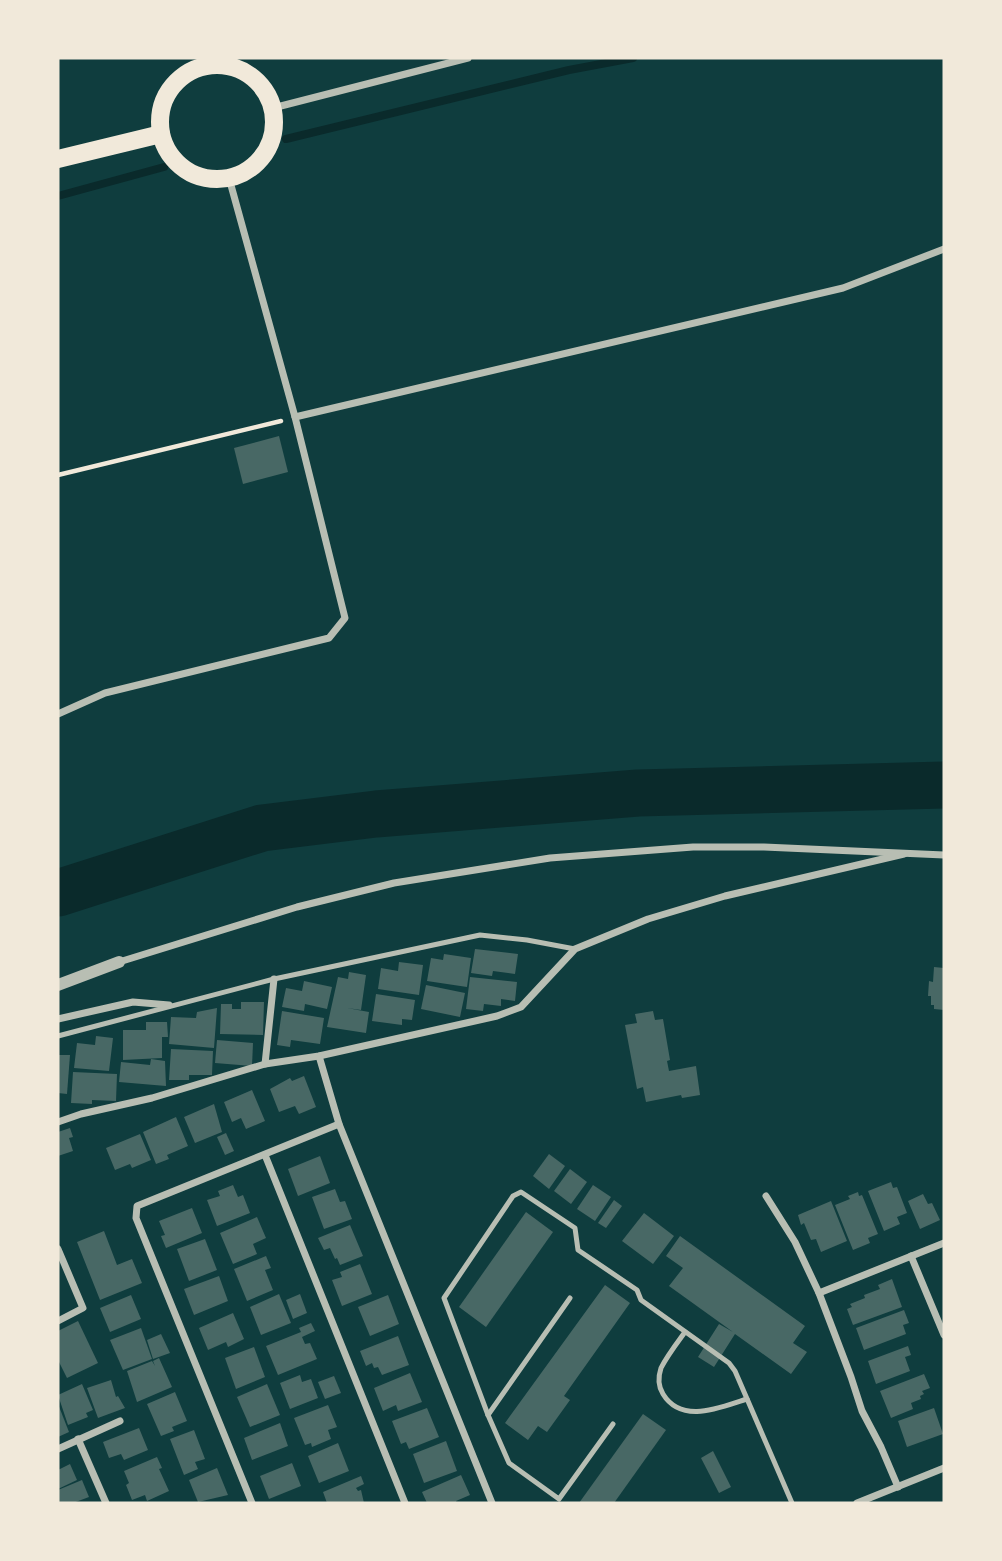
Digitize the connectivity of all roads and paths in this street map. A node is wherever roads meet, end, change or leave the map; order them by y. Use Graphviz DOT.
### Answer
graph roads {
  1 [pos="468,58"];
  2 [pos="201,62"];
  3 [pos="273,108"];
  4 [pos="161,134"];
  5 [pos="58,159"];
  6 [pos="229,178"];
  7 [pos="944,248"];
  8 [pos="295,417"];
  9 [pos="58,475"];
  10 [pos="58,714"];
  11 [pos="904,854"];
  12 [pos="944,855"];
  13 [pos="575,949"];
  14 [pos="120,962"];
  15 [pos="274,979"];
  16 [pos="58,985"];
  17 [pos="169,1005"];
  18 [pos="58,1019"];
  19 [pos="58,1036"];
  20 [pos="319,1056"];
  21 [pos="265,1063"];
  22 [pos="58,1116"];
  23 [pos="67,1119"];
  24 [pos="58,1122"];
  25 [pos="339,1124"];
  26 [pos="265,1155"];
  27 [pos="766,1196"];
  28 [pos="944,1243"];
  29 [pos="58,1249"];
  30 [pos="911,1256"];
  31 [pos="819,1293"];
  32 [pos="570,1298"];
  33 [pos="58,1321"];
  34 [pos="685,1332"];
  35 [pos="944,1335"];
  36 [pos="747,1399"];
  37 [pos="488,1415"];
  38 [pos="120,1421"];
  39 [pos="613,1424"];
  40 [pos="78,1439"];
  41 [pos="58,1449"];
  42 [pos="944,1468"];
  43 [pos="898,1487"];
  44 [pos="106,1503"];
  45 [pos="252,1503"];
  46 [pos="405,1503"];
  47 [pos="492,1503"];
  48 [pos="792,1503"];
  49 [pos="857,1503"];
  1 -- 3 [label="street"];
  2 -- 3 [label="main road"];
  2 -- 4 [label="main road"];
  3 -- 6 [label="main road"];
  4 -- 5 [label="main road"];
  4 -- 6 [label="main road"];
  6 -- 8 [label="street"];
  7 -- 8 [label="street"];
  8 -- 9 [label="path"];
  8 -- 10 [label="street"];
  11 -- 12 [label="street"];
  11 -- 13 [label="street"];
  11 -- 14 [label="street"];
  13 -- 15 [label="lane"];
  13 -- 20 [label="street"];
  14 -- 16 [label="street"];
  15 -- 17 [label="lane"];
  15 -- 21 [label="street"];
  17 -- 18 [label="street"];
  17 -- 19 [label="lane"];
  20 -- 21 [label="street"];
  20 -- 25 [label="street"];
  21 -- 23 [label="street"];
  22 -- 23 [label="lane"];
  23 -- 24 [label="street"];
  25 -- 26 [label="street"];
  25 -- 47 [label="street"];
  26 -- 45 [label="street"];
  26 -- 46 [label="street"];
  27 -- 31 [label="street"];
  28 -- 30 [label="street"];
  29 -- 33 [label="street"];
  30 -- 31 [label="street"];
  30 -- 35 [label="street"];
  31 -- 43 [label="street"];
  32 -- 37 [label="lane"];
  34 -- 36 [label="lane"];
  34 -- 36 [label="lane"];
  34 -- 37 [label="lane"];
  36 -- 48 [label="lane"];
  37 -- 39 [label="lane"];
  38 -- 40 [label="street"];
  40 -- 41 [label="street"];
  40 -- 44 [label="street"];
  42 -- 43 [label="street"];
  43 -- 49 [label="street"];
}
